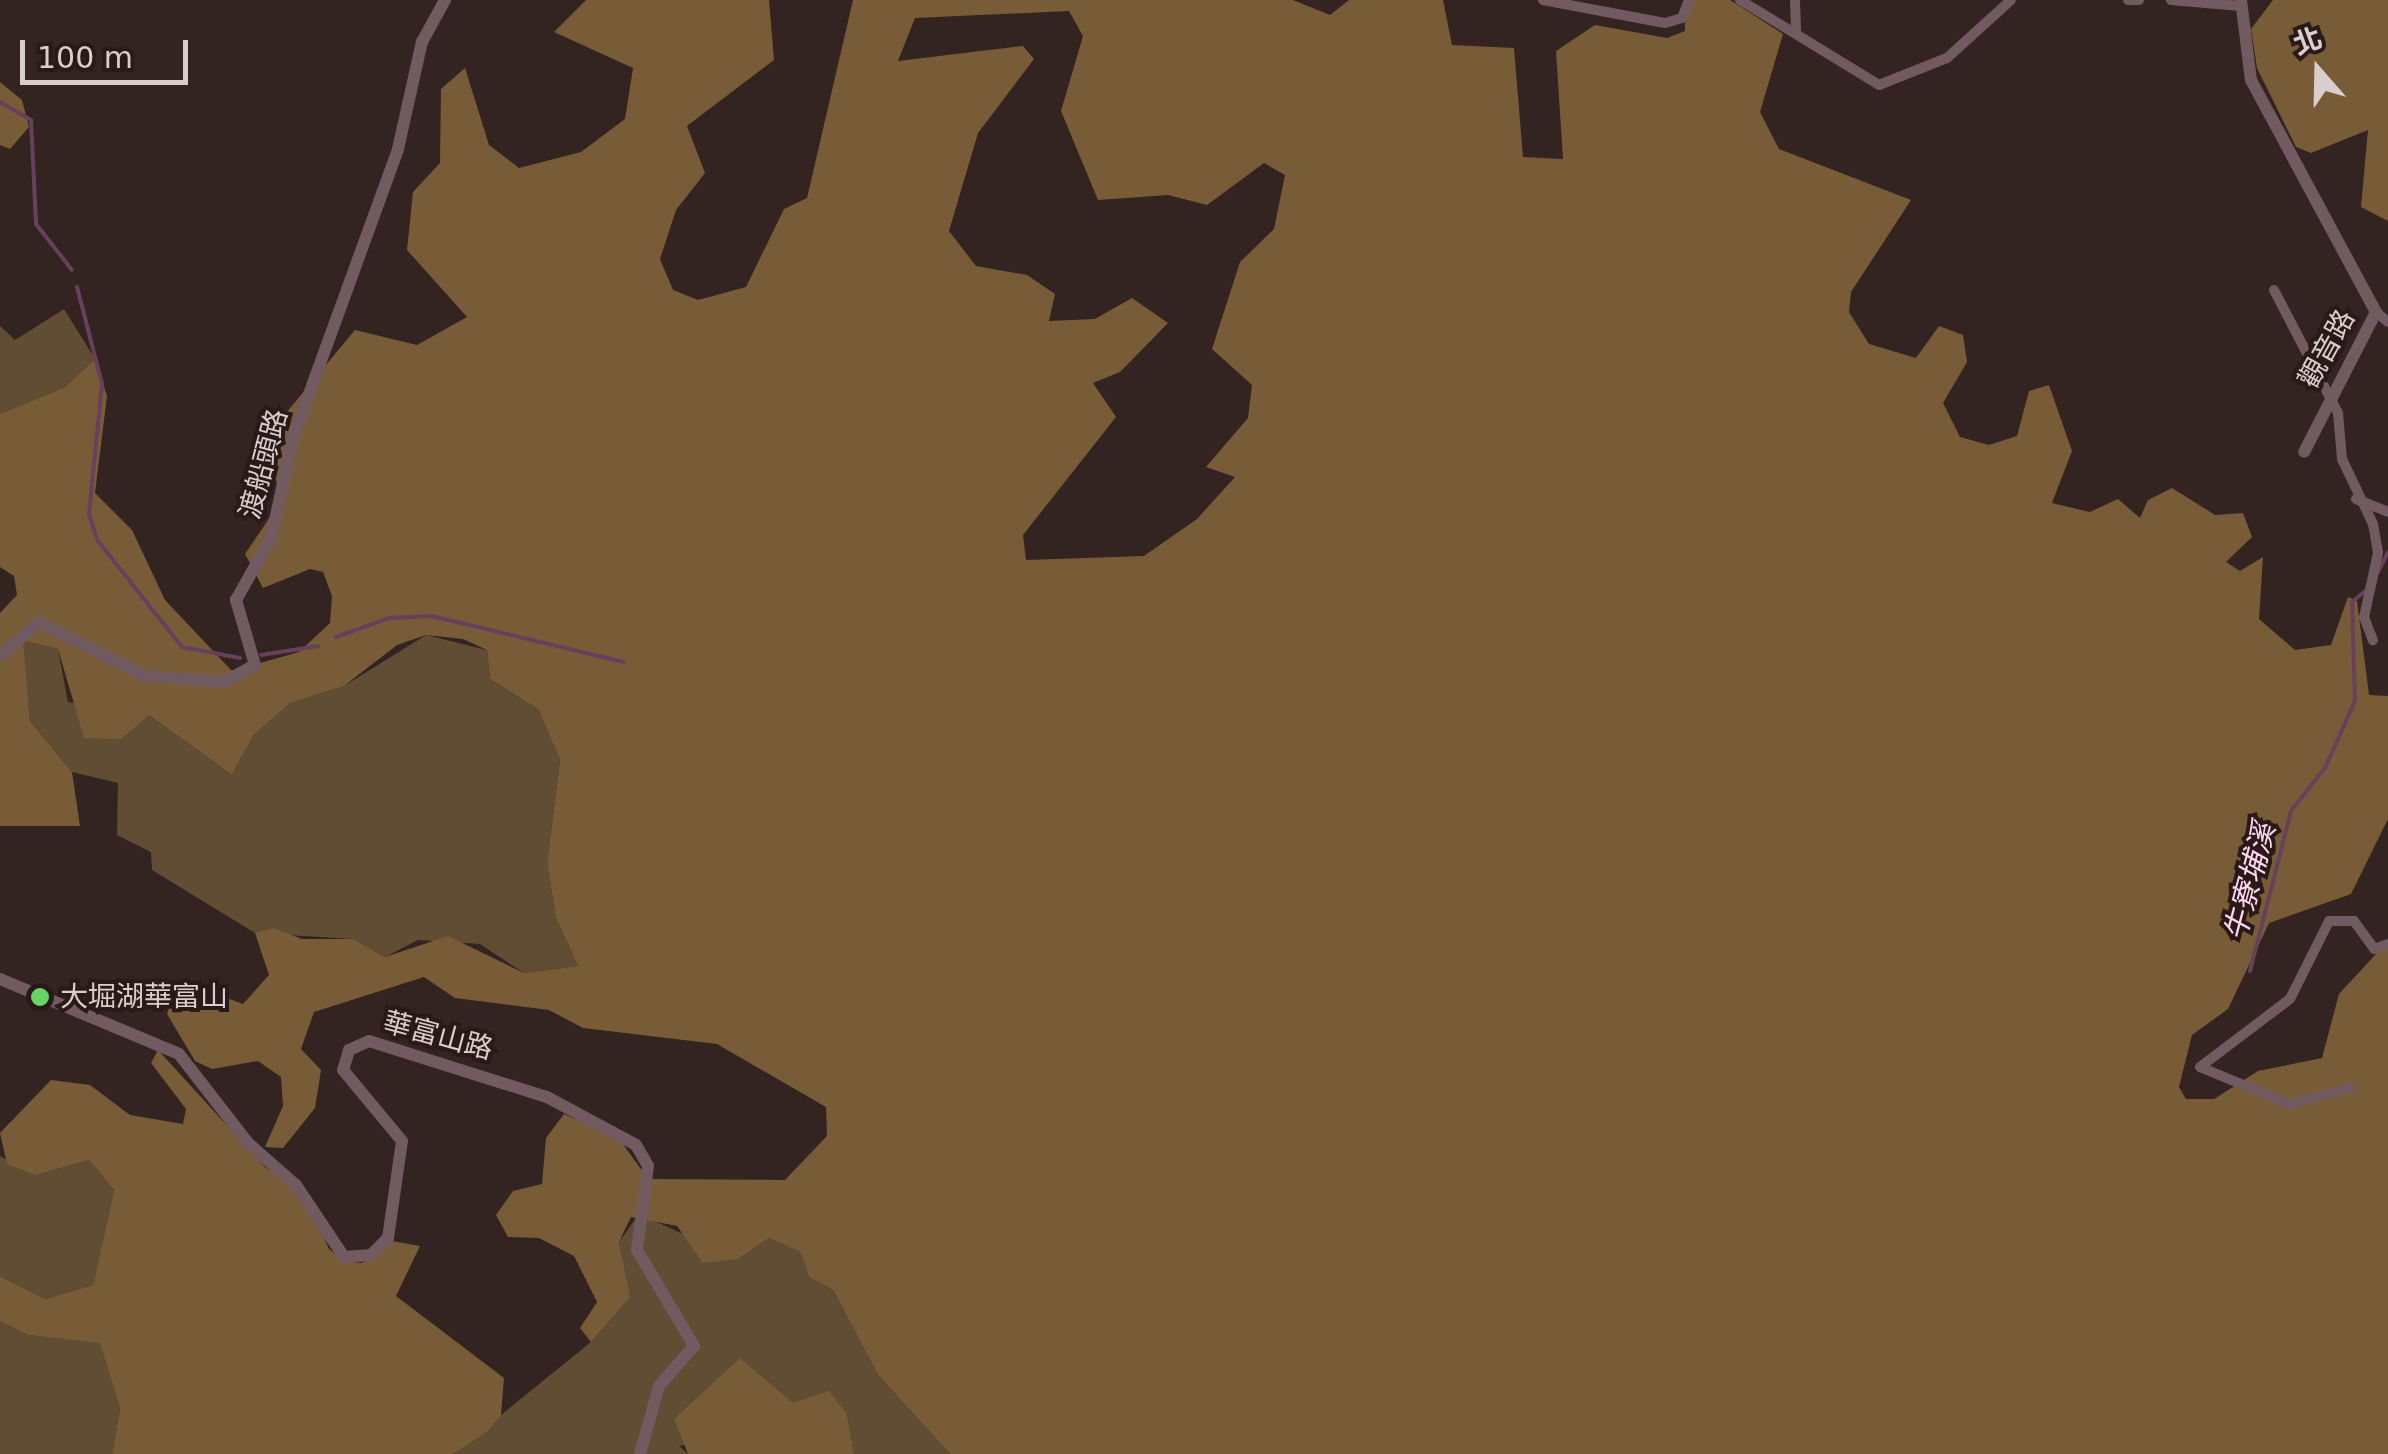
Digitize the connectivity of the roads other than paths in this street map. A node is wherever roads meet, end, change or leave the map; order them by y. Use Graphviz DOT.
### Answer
graph roads {
  1 [pos="445,0"];
  2 [pos="1542,0"];
  3 [pos="1689,0"];
  4 [pos="1740,0"];
  5 [pos="1796,0"];
  6 [pos="2012,0"];
  7 [pos="2128,0"];
  8 [pos="2139,0"];
  9 [pos="2171,0"];
  10 [pos="2241,3"];
  11 [pos="1796,34"];
  12 [pos="2274,290"];
  13 [pos="2376,312"];
  14 [pos="2388,322"];
  15 [pos="2330,397"];
  16 [pos="2304,452"];
  17 [pos="2354,498"];
  18 [pos="2388,512"];
  19 [pos="2373,640"];
  20 [pos="0,656"];
  21 [pos="2388,944"];
  22 [pos="0,978"];
  23 [pos="2350,1088"];
  24 [pos="640,1454"];
  1 -- 20 [label="street, 渡船頭路"];
  2 -- 3 [label="street"];
  4 -- 11 [label="street"];
  5 -- 11 [label="street"];
  6 -- 11 [label="street"];
  7 -- 8 [label="street"];
  9 -- 10 [label="street"];
  10 -- 13 [label="street, 觀音路"];
  12 -- 15 [label="street"];
  13 -- 14 [label="street"];
  13 -- 15 [label="street, 觀音路"];
  15 -- 16 [label="street, 觀音路"];
  15 -- 17 [label="street"];
  17 -- 18 [label="street"];
  17 -- 19 [label="street"];
  21 -- 23 [label="street"];
  22 -- 24 [label="street, 華富山路"];
}
